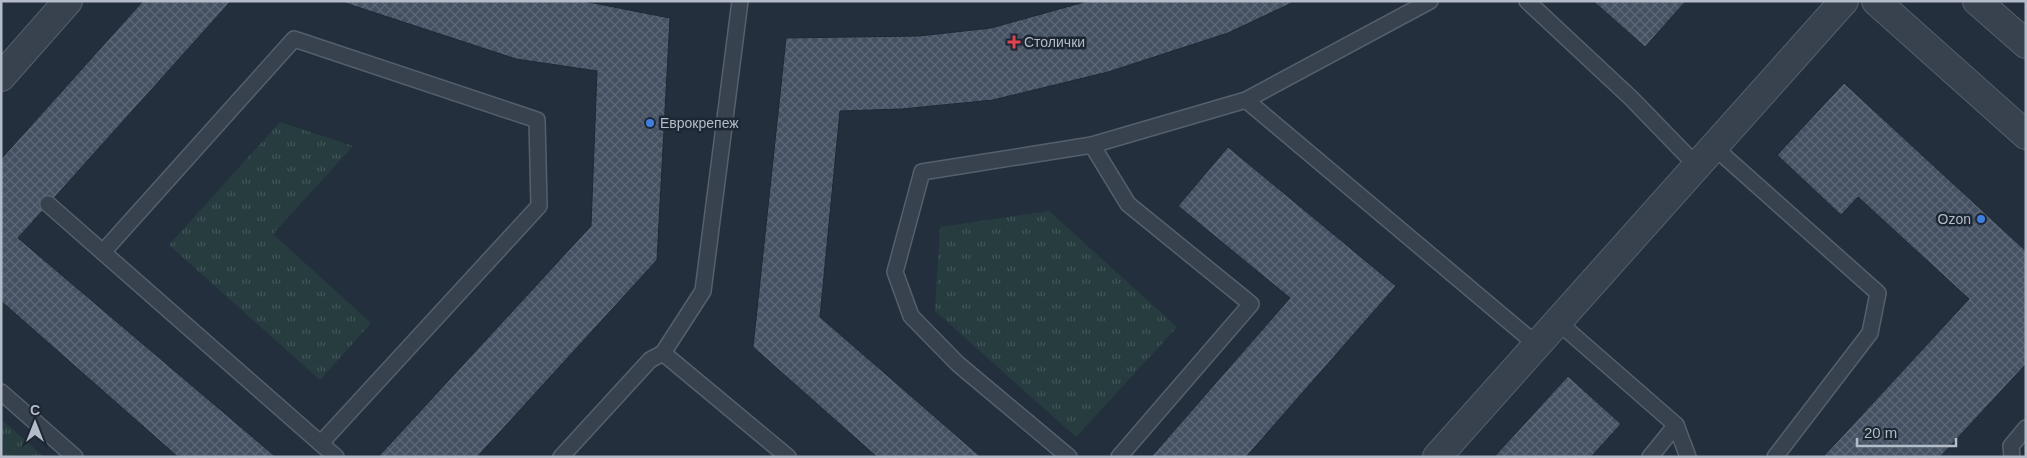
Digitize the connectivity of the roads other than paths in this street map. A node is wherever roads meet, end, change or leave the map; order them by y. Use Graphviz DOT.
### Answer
graph roads {
  1 [pos="68,1"];
  2 [pos="740,1"];
  3 [pos="1430,1"];
  4 [pos="1527,1"];
  5 [pos="1844,1"];
  6 [pos="1876,1"];
  7 [pos="1977,1"];
  8 [pos="2026,44"];
  9 [pos="1,77"];
  10 [pos="1246,100"];
  11 [pos="2026,135"];
  12 [pos="1092,145"];
  13 [pos="1706,157"];
  14 [pos="48,204"];
  15 [pos="103,252"];
  16 [pos="1558,322"];
  17 [pos="1537,345"];
  18 [pos="664,353"];
  19 [pos="1,392"];
  20 [pos="1676,425"];
  21 [pos="2026,428"];
  22 [pos="321,444"];
  23 [pos="75,457"];
  24 [pos="336,457"];
  25 [pos="561,457"];
  26 [pos="788,457"];
  27 [pos="1069,457"];
  28 [pos="1119,457"];
  29 [pos="1438,457"];
  30 [pos="1650,457"];
  31 [pos="1688,457"];
  32 [pos="1775,457"];
  33 [pos="2012,457"];
  1 -- 9 [label="street"];
  2 -- 18 [label="lane"];
  3 -- 10 [label="lane"];
  4 -- 13 [label="lane"];
  5 -- 13 [label="street"];
  6 -- 11 [label="street"];
  7 -- 8 [label="street"];
  10 -- 12 [label="lane"];
  10 -- 17 [label="lane"];
  12 -- 27 [label="lane"];
  12 -- 28 [label="lane"];
  13 -- 16 [label="street"];
  13 -- 32 [label="lane"];
  14 -- 15 [label="lane"];
  15 -- 22 [label="lane"];
  15 -- 22 [label="lane"];
  16 -- 17 [label="street"];
  16 -- 20 [label="lane"];
  17 -- 29 [label="street"];
  18 -- 25 [label="lane"];
  18 -- 26 [label="lane"];
  19 -- 23 [label="lane"];
  20 -- 30 [label="lane"];
  20 -- 31 [label="lane"];
  21 -- 33 [label="lane"];
  22 -- 24 [label="lane"];
}
